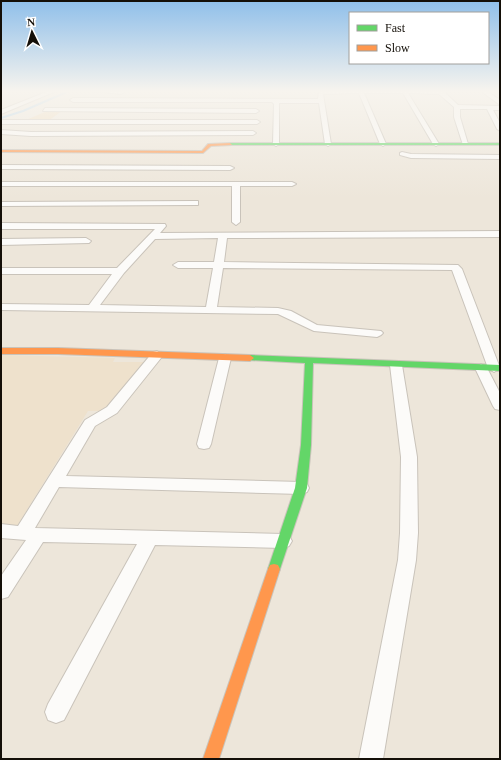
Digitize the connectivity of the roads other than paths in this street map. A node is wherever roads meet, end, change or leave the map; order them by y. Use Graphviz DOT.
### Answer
graph roads {
  1 [pos="276,126"];
  2 [pos="325,126"];
  3 [pos="376,126"];
  4 [pos="426,126"];
  5 [pos="460,126"];
  6 [pos="1,132"];
  7 [pos="253,133"];
  8 [pos="276,144"];
  9 [pos="328,144"];
  10 [pos="383,144"];
  11 [pos="436,144"];
  12 [pos="465,144"];
  13 [pos="500,144"];
  14 [pos="1,151"];
  15 [pos="402,154"];
  16 [pos="500,157"];
  17 [pos="1,167"];
  18 [pos="230,168"];
  19 [pos="1,184"];
  20 [pos="236,184"];
  21 [pos="292,184"];
  22 [pos="195,203"];
  23 [pos="1,204"];
  24 [pos="236,222"];
  25 [pos="1,226"];
  26 [pos="500,234"];
  27 [pos="154,236"];
  28 [pos="223,236"];
  29 [pos="86,241"];
  30 [pos="1,242"];
  31 [pos="178,265"];
  32 [pos="219,266"];
  33 [pos="1,271"];
  34 [pos="120,271"];
  35 [pos="1,307"];
  36 [pos="92,308"];
  37 [pos="211,310"];
  38 [pos="377,333"];
  39 [pos="1,351"];
  40 [pos="157,355"];
  41 [pos="225,358"];
  42 [pos="309,362"];
  43 [pos="396,365"];
  44 [pos="481,368"];
  45 [pos="497,368"];
  46 [pos="500,406"];
  47 [pos="204,444"];
  48 [pos="54,481"];
  49 [pos="301,488"];
  50 [pos="1,532"];
  51 [pos="30,534"];
  52 [pos="150,537"];
  53 [pos="283,541"];
  54 [pos="1,591"];
  55 [pos="56,712"];
  56 [pos="210,759"];
  57 [pos="371,759"];
  1 -- 8 [label="street"];
  2 -- 9 [label="street"];
  3 -- 10 [label="street"];
  4 -- 11 [label="street"];
  5 -- 12 [label="street"];
  6 -- 7 [label="street"];
  8 -- 9 [label="street"];
  8 -- 14 [label="street"];
  9 -- 10 [label="street"];
  10 -- 11 [label="street"];
  11 -- 12 [label="street"];
  12 -- 13 [label="street"];
  15 -- 16 [label="street"];
  17 -- 18 [label="street"];
  19 -- 20 [label="street"];
  20 -- 21 [label="street"];
  20 -- 24 [label="street"];
  22 -- 23 [label="street"];
  25 -- 27 [label="street"];
  26 -- 28 [label="street"];
  27 -- 28 [label="street"];
  27 -- 34 [label="street"];
  28 -- 32 [label="street"];
  29 -- 30 [label="street"];
  31 -- 32 [label="street"];
  32 -- 37 [label="street"];
  32 -- 45 [label="street"];
  33 -- 34 [label="street"];
  34 -- 36 [label="street"];
  35 -- 36 [label="street"];
  36 -- 37 [label="street"];
  37 -- 38 [label="street"];
  39 -- 40 [label="street"];
  40 -- 41 [label="street"];
  40 -- 48 [label="street"];
  41 -- 42 [label="street"];
  41 -- 47 [label="street"];
  42 -- 43 [label="street"];
  42 -- 49 [label="street"];
  43 -- 44 [label="street"];
  43 -- 57 [label="street"];
  44 -- 45 [label="street"];
  44 -- 46 [label="street"];
  48 -- 49 [label="street"];
  48 -- 51 [label="street"];
  49 -- 53 [label="street"];
  50 -- 51 [label="street"];
  51 -- 52 [label="street"];
  51 -- 54 [label="street"];
  52 -- 53 [label="street"];
  52 -- 55 [label="street"];
  53 -- 56 [label="street"];
}
